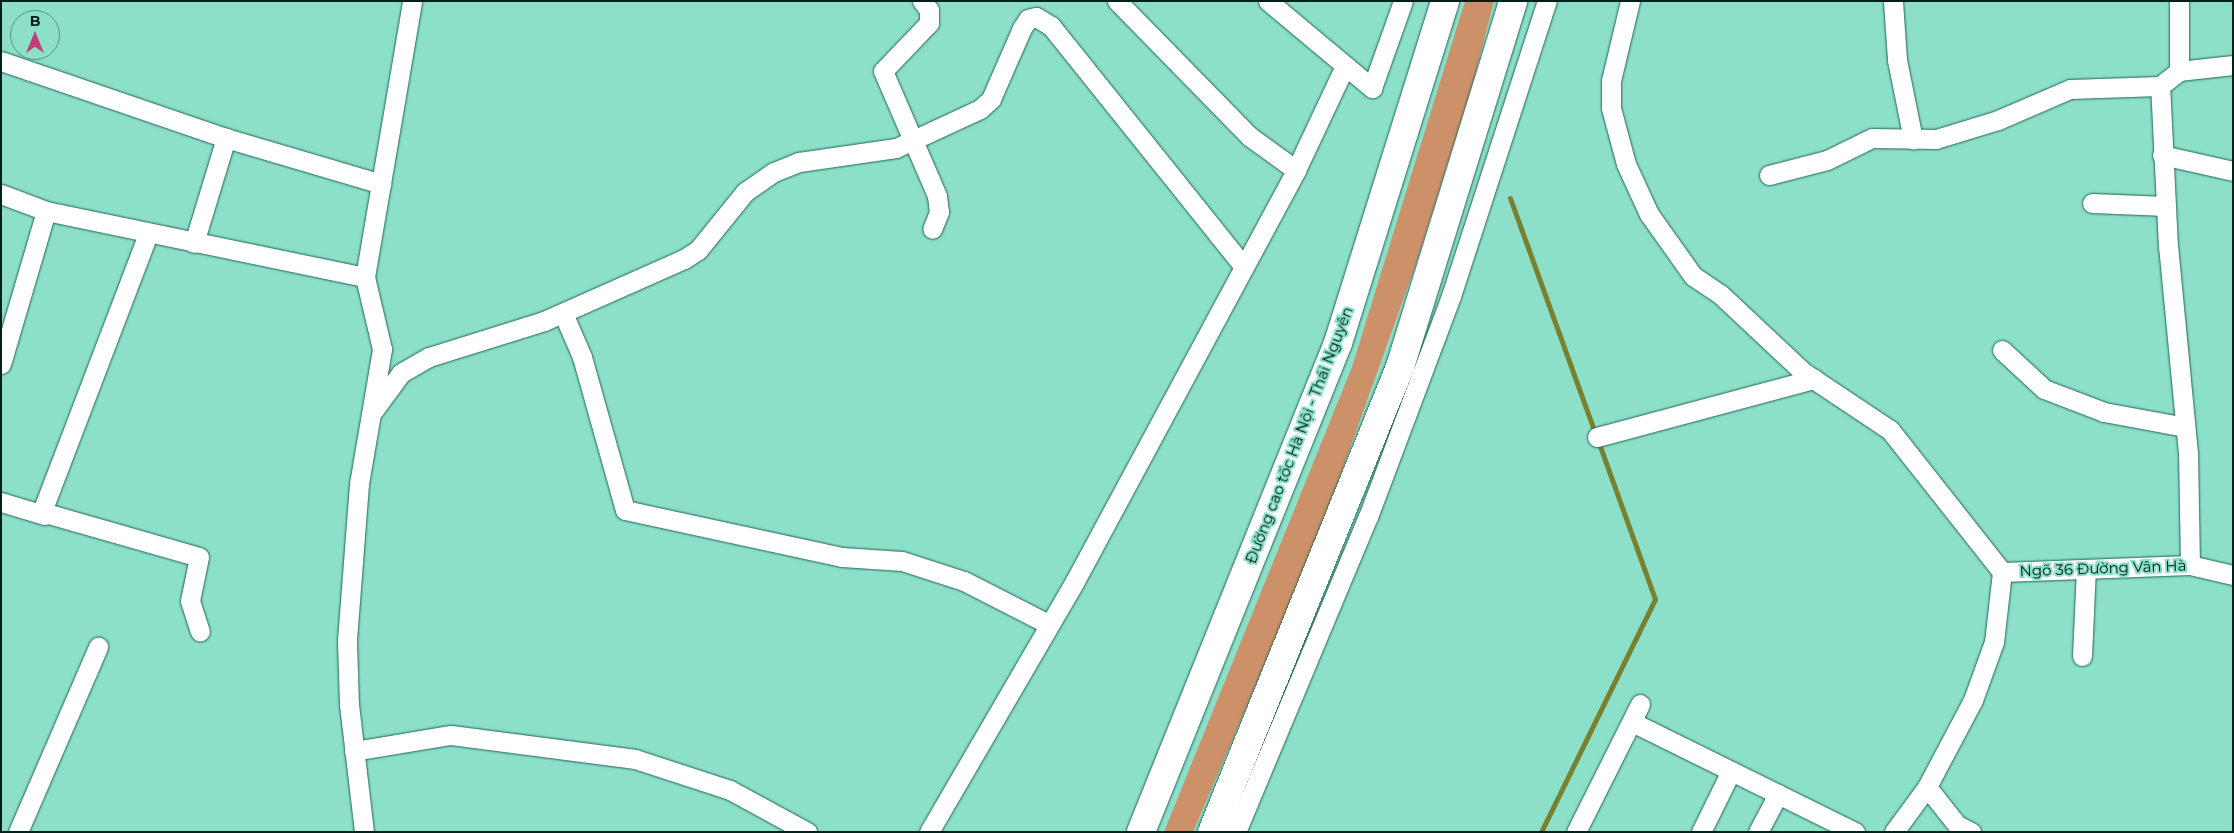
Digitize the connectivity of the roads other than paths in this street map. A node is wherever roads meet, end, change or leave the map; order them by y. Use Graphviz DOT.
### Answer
graph roads {
  1 [pos="412,1"];
  2 [pos="922,1"];
  3 [pos="1117,1"];
  4 [pos="1268,1"];
  5 [pos="1403,1"];
  6 [pos="1445,1"];
  7 [pos="1513,1"];
  8 [pos="1548,1"];
  9 [pos="1630,1"];
  10 [pos="1893,1"];
  11 [pos="2179,1"];
  12 [pos="1,61"];
  13 [pos="2233,65"];
  14 [pos="1345,66"];
  15 [pos="2179,71"];
  16 [pos="2160,86"];
  17 [pos="226,138"];
  18 [pos="1913,139"];
  19 [pos="915,142"];
  20 [pos="2162,155"];
  21 [pos="1296,170"];
  22 [pos="2233,171"];
  23 [pos="1769,174"];
  24 [pos="381,184"];
  25 [pos="1,194"];
  26 [pos="2092,203"];
  27 [pos="2166,206"];
  28 [pos="46,211"];
  29 [pos="932,229"];
  30 [pos="148,234"];
  31 [pos="194,243"];
  32 [pos="1243,266"];
  33 [pos="365,277"];
  34 [pos="563,313"];
  35 [pos="2002,350"];
  36 [pos="1,364"];
  37 [pos="1814,379"];
  38 [pos="374,410"];
  39 [pos="2185,427"];
  40 [pos="1596,437"];
  41 [pos="1,502"];
  42 [pos="44,515"];
  43 [pos="2190,564"];
  44 [pos="2086,569"];
  45 [pos="2002,572"];
  46 [pos="2233,575"];
  47 [pos="1048,624"];
  48 [pos="200,631"];
  49 [pos="98,647"];
  50 [pos="2082,656"];
  51 [pos="1640,704"];
  52 [pos="1632,722"];
  53 [pos="354,751"];
  54 [pos="1731,770"];
  55 [pos="1928,787"];
  56 [pos="1778,794"];
  57 [pos="18,832"];
  58 [pos="364,832"];
  59 [pos="807,832"];
  60 [pos="929,832"];
  61 [pos="1140,832"];
  62 [pos="1212,832"];
  63 [pos="1236,832"];
  64 [pos="1576,832"];
  65 [pos="1701,832"];
  66 [pos="1758,832"];
  67 [pos="1855,832"];
  68 [pos="1894,832"];
  69 [pos="1971,832"];
  1 -- 24 [label="street"];
  2 -- 19 [label="street"];
  3 -- 21 [label="street"];
  4 -- 14 [label="street"];
  5 -- 14 [label="street"];
  6 -- 61 [label="highway, Đường cao tốc Hà Nội - Thái Nguyên"];
  7 -- 62 [label="highway"];
  8 -- 63 [label="street"];
  9 -- 37 [label="street"];
  10 -- 18 [label="street"];
  11 -- 15 [label="street"];
  12 -- 17 [label="street"];
  13 -- 15 [label="street"];
  14 -- 21 [label="street"];
  15 -- 16 [label="street"];
  16 -- 18 [label="street"];
  16 -- 20 [label="street"];
  17 -- 24 [label="street"];
  17 -- 31 [label="street"];
  18 -- 23 [label="street"];
  19 -- 29 [label="street"];
  19 -- 32 [label="street"];
  19 -- 34 [label="street"];
  20 -- 22 [label="street"];
  20 -- 27 [label="street"];
  21 -- 32 [label="street"];
  24 -- 33 [label="street"];
  25 -- 28 [label="street"];
  26 -- 27 [label="street"];
  27 -- 39 [label="street"];
  28 -- 30 [label="street"];
  28 -- 36 [label="street"];
  30 -- 31 [label="street"];
  30 -- 42 [label="street"];
  31 -- 33 [label="street"];
  32 -- 47 [label="street"];
  33 -- 38 [label="street"];
  34 -- 38 [label="street"];
  34 -- 47 [label="street"];
  35 -- 39 [label="street"];
  37 -- 40 [label="street"];
  37 -- 45 [label="street"];
  38 -- 53 [label="street"];
  39 -- 43 [label="street"];
  41 -- 42 [label="street"];
  42 -- 48 [label="street"];
  43 -- 44 [label="street, Ngõ 36 Đường Vân Hà"];
  43 -- 46 [label="street, Ngõ 36 Đường Vân Hà"];
  44 -- 45 [label="street, Ngõ 36 Đường Vân Hà"];
  44 -- 50 [label="street"];
  45 -- 55 [label="street"];
  47 -- 60 [label="street"];
  49 -- 57 [label="street"];
  51 -- 52 [label="street"];
  52 -- 54 [label="street"];
  52 -- 64 [label="street"];
  53 -- 58 [label="street"];
  53 -- 59 [label="street"];
  54 -- 56 [label="street"];
  54 -- 65 [label="street"];
  55 -- 68 [label="street"];
  55 -- 69 [label="street"];
  56 -- 66 [label="street"];
  56 -- 67 [label="street"];
}
